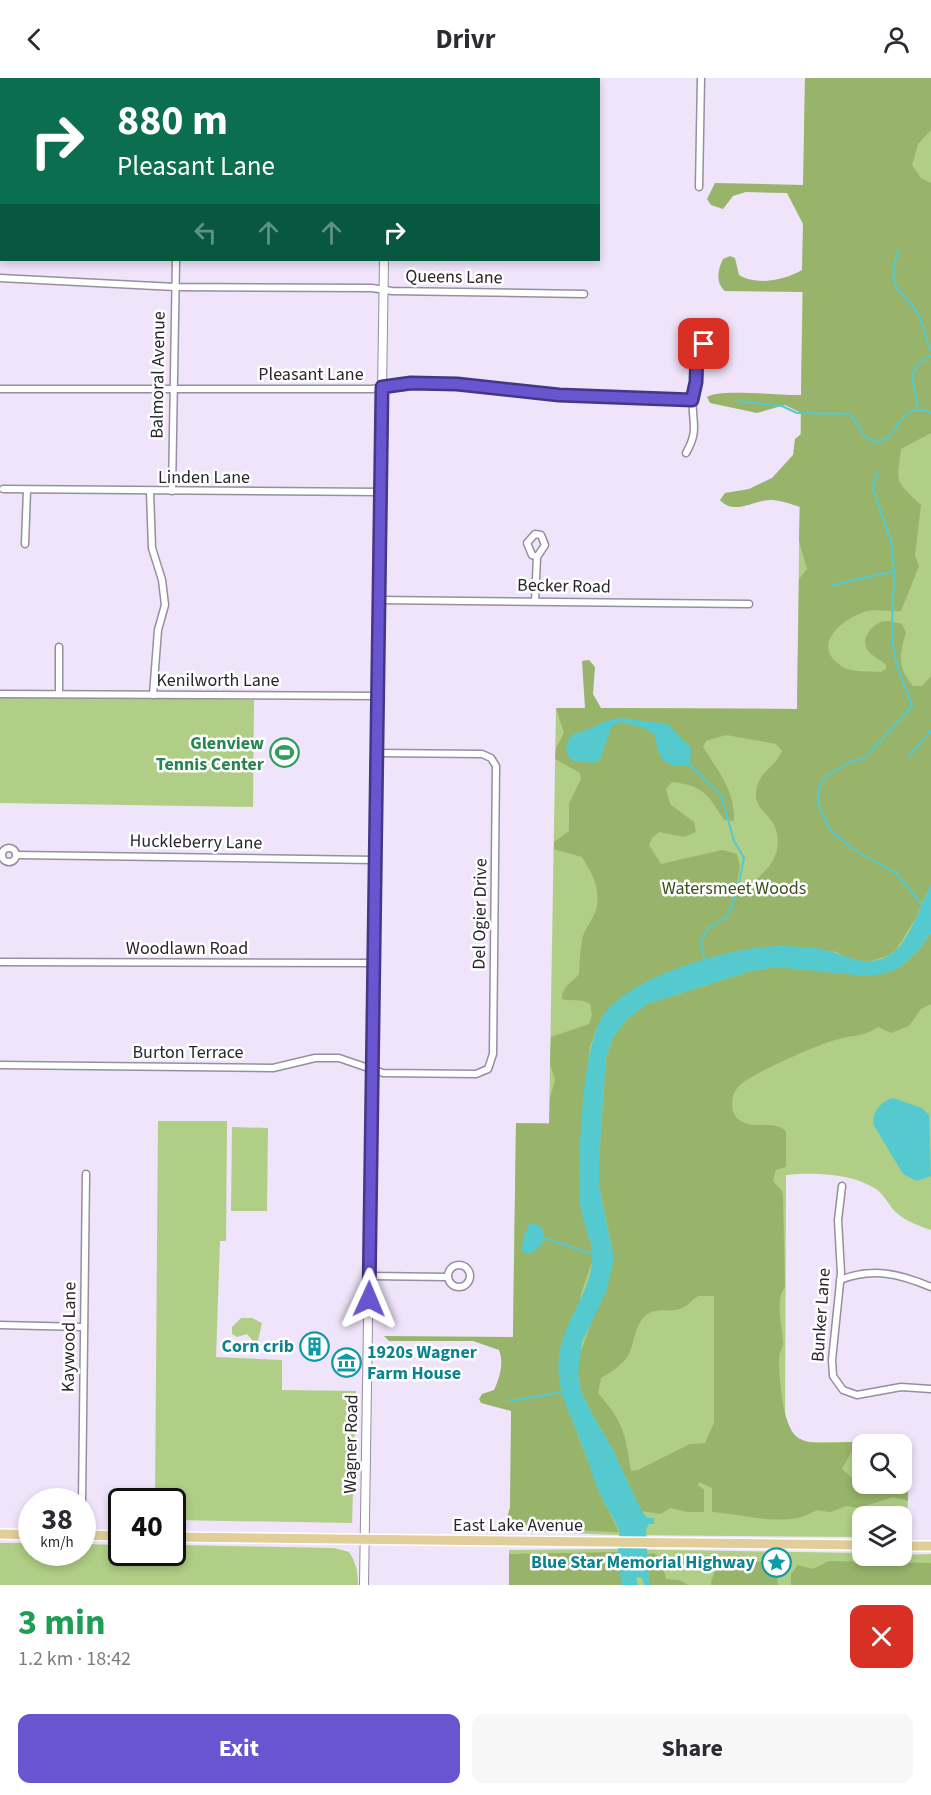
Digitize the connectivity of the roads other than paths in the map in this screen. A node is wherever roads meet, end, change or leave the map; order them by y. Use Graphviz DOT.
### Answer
graph roads {
  1 [pos="701,78"];
  2 [pos="699,187"];
  3 [pos="176,261"];
  4 [pos="384,261"];
  5 [pos="0,278"];
  6 [pos="175,287"];
  7 [pos="384,290"];
  8 [pos="584,294"];
  9 [pos="697,351"];
  10 [pos="382,387"];
  11 [pos="172,388"];
  12 [pos="0,389"];
  13 [pos="692,400"];
  14 [pos="686,453"];
  15 [pos="3,489"];
  16 [pos="27,490"];
  17 [pos="171,491"];
  18 [pos="150,492"];
  19 [pos="381,492"];
  20 [pos="26,544"];
  21 [pos="537,557"];
  22 [pos="379,600"];
  23 [pos="536,601"];
  24 [pos="749,604"];
  25 [pos="59,647"];
  26 [pos="0,694"];
  27 [pos="59,694"];
  28 [pos="153,695"];
  29 [pos="378,696"];
  30 [pos="377,753"];
  31 [pos="16,855"];
  32 [pos="375,860"];
  33 [pos="0,962"];
  34 [pos="374,963"];
  35 [pos="0,1065"];
  36 [pos="372,1071"];
  37 [pos="87,1174"];
  38 [pos="842,1186"];
  39 [pos="369,1276"];
  40 [pos="448,1277"];
  41 [pos="840,1280"];
  42 [pos="931,1287"];
  43 [pos="0,1325"];
  44 [pos="84,1327"];
  45 [pos="931,1389"];
  46 [pos="82,1488"];
  47 [pos="0,1534"];
  48 [pos="18,1535"];
  49 [pos="186,1537"];
  50 [pos="365,1540"];
  51 [pos="852,1545"];
  52 [pos="912,1546"];
  53 [pos="931,1546"];
  54 [pos="364,1585"];
  1 -- 2 [label="street"];
  3 -- 6 [label="street, Balmoral Avenue"];
  4 -- 7 [label="street, Wagner Road"];
  5 -- 6 [label="street, Queens Lane"];
  6 -- 7 [label="street, Queens Lane"];
  6 -- 11 [label="street, Balmoral Avenue"];
  7 -- 8 [label="street, Queens Lane"];
  7 -- 10 [label="street, Wagner Road"];
  9 -- 13 [label="street"];
  10 -- 11 [label="street, Pleasant Lane"];
  10 -- 13 [label="street, Pleasant Lane"];
  10 -- 19 [label="street, Wagner Road"];
  11 -- 12 [label="street, Pleasant Lane"];
  11 -- 17 [label="street, Balmoral Avenue"];
  13 -- 14 [label="street"];
  15 -- 16 [label="street, Linden Lane"];
  16 -- 18 [label="street, Linden Lane"];
  16 -- 20 [label="street"];
  17 -- 18 [label="street, Linden Lane"];
  17 -- 19 [label="street, Linden Lane"];
  18 -- 28 [label="street"];
  19 -- 22 [label="street, Wagner Road"];
  21 -- 23 [label="street"];
  22 -- 23 [label="street, Becker Road"];
  22 -- 29 [label="street, Wagner Road"];
  23 -- 24 [label="street, Becker Road"];
  25 -- 27 [label="street"];
  26 -- 27 [label="street, Kenilworth Lane"];
  27 -- 28 [label="street, Kenilworth Lane"];
  28 -- 29 [label="street, Kenilworth Lane"];
  29 -- 30 [label="street, Wagner Road"];
  30 -- 32 [label="street, Wagner Road"];
  30 -- 36 [label="street, Del Ogier Drive"];
  31 -- 32 [label="street, Huckleberry Lane"];
  32 -- 34 [label="street, Wagner Road"];
  33 -- 34 [label="street, Woodlawn Road"];
  34 -- 36 [label="street, Wagner Road"];
  35 -- 36 [label="street, Burton Terrace"];
  36 -- 39 [label="street, Wagner Road"];
  37 -- 44 [label="street, Kaywood Lane"];
  38 -- 41 [label="street, Bunker Lane"];
  39 -- 40 [label="street"];
  39 -- 50 [label="street, Wagner Road"];
  41 -- 42 [label="street"];
  41 -- 45 [label="street, Bunker Lane"];
  43 -- 44 [label="street"];
  44 -- 46 [label="street, Kaywood Lane"];
  47 -- 48 [label="main road"];
  49 -- 50 [label="main road, East Lake Avenue"];
  50 -- 51 [label="main road, East Lake Avenue"];
  50 -- 54 [label="street, Wagner Road"];
  52 -- 53 [label="main road"];
}
